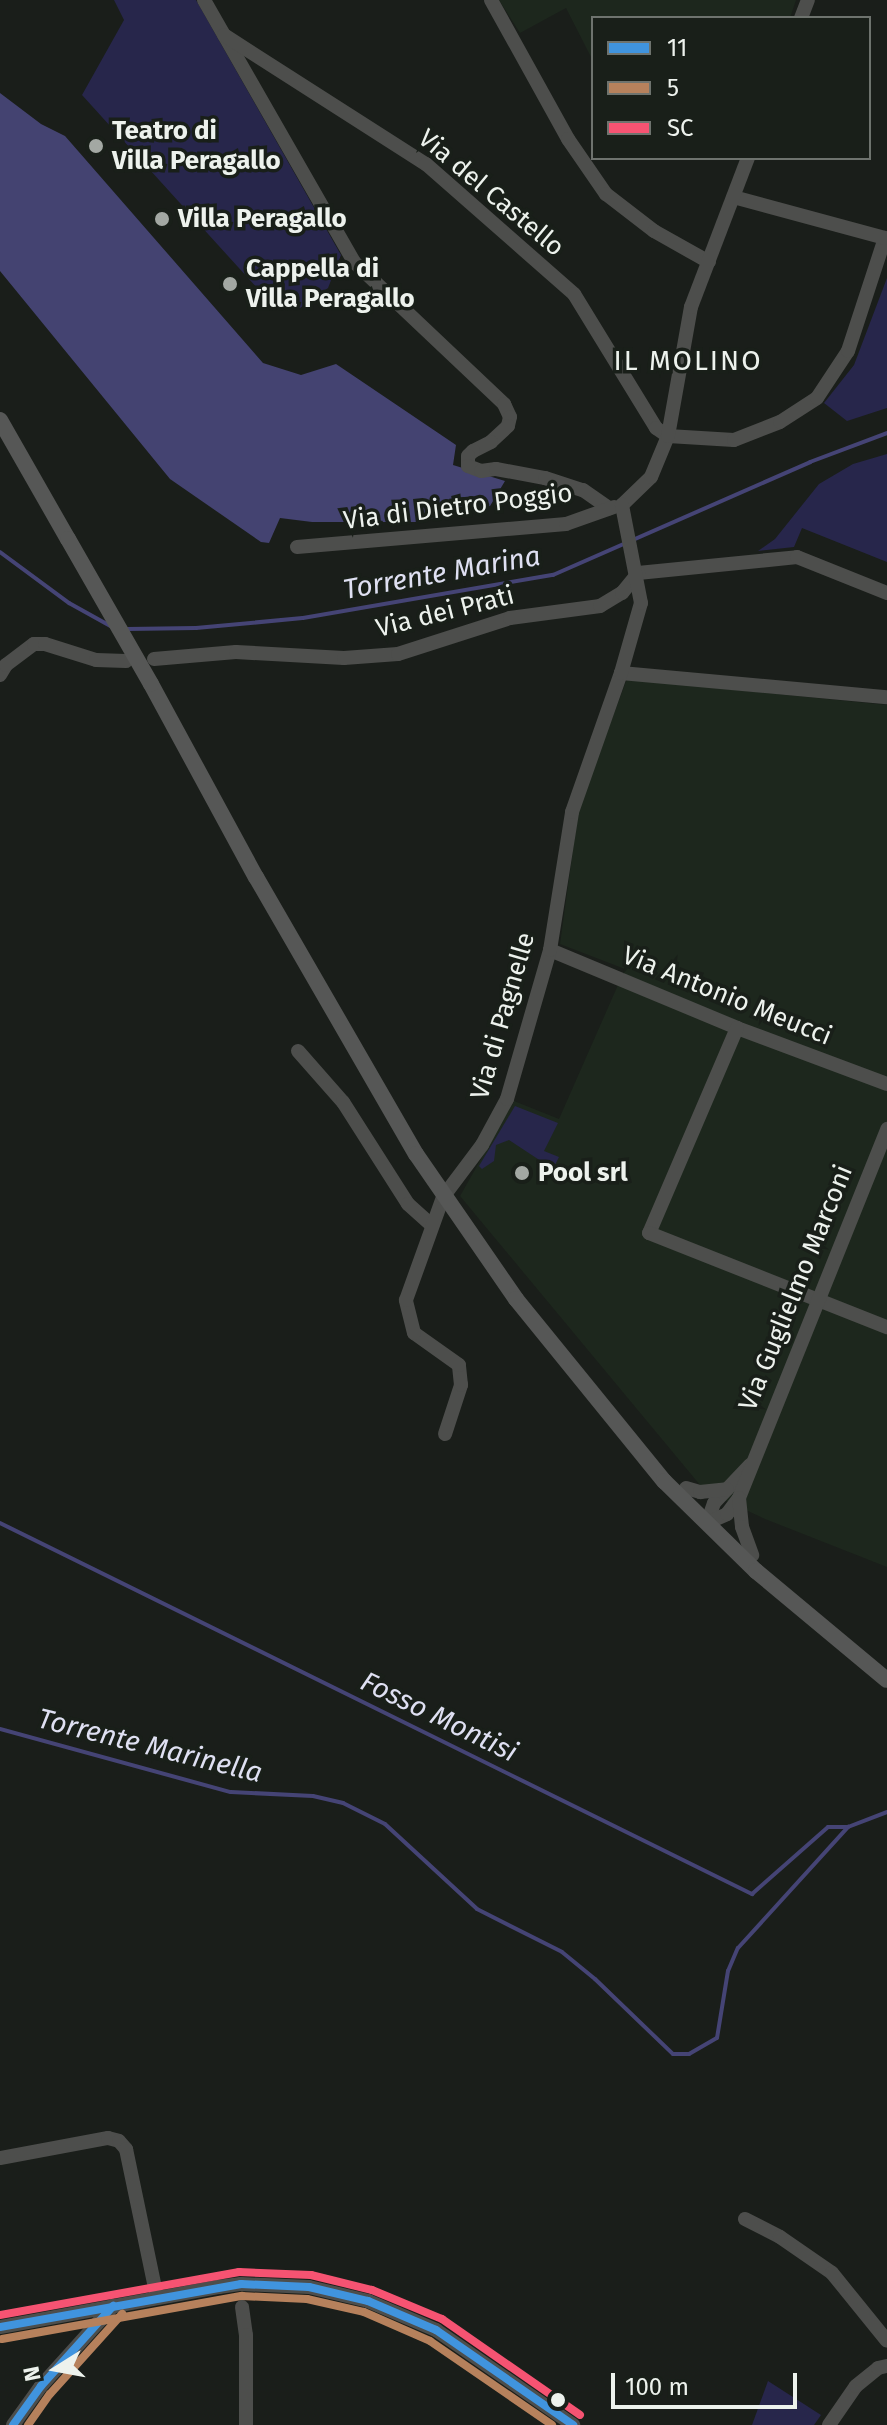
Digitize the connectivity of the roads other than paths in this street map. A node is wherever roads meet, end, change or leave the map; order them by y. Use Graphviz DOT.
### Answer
graph roads {
  1 [pos="204,0"];
  2 [pos="491,0"];
  3 [pos="224,35"];
  4 [pos="747,160"];
  5 [pos="733,197"];
  6 [pos="886,235"];
  7 [pos="709,262"];
  8 [pos="0,420"];
  9 [pos="668,436"];
  10 [pos="618,509"];
  11 [pos="297,547"];
  12 [pos="637,568"];
  13 [pos="887,593"];
  14 [pos="154,659"];
  15 [pos="126,661"];
  16 [pos="621,673"];
  17 [pos="0,675"];
  18 [pos="887,697"];
  19 [pos="550,950"];
  20 [pos="737,1028"];
  21 [pos="298,1051"];
  22 [pos="887,1084"];
  23 [pos="887,1129"];
  24 [pos="443,1197"];
  25 [pos="430,1224"];
  26 [pos="817,1300"];
  27 [pos="887,1327"];
  28 [pos="445,1434"];
  29 [pos="634,1441"];
  30 [pos="686,1488"];
  31 [pos="733,1493"];
  32 [pos="712,1518"];
  33 [pos="752,1555"];
  34 [pos="788,1595"];
  35 [pos="887,1680"];
  36 [pos="0,2158"];
  37 [pos="745,2219"];
  38 [pos="157,2297"];
  39 [pos="113,2306"];
  40 [pos="242,2307"];
  41 [pos="0,2327"];
  42 [pos="887,2341"];
  43 [pos="887,2366"];
  44 [pos="570,2424"];
  45 [pos="13,2425"];
  46 [pos="246,2425"];
  47 [pos="829,2425"];
  1 -- 3 [label="street, Via del Castello"];
  2 -- 7 [label="street"];
  3 -- 9 [label="street, Via del Castello"];
  3 -- 10 [label="street"];
  4 -- 5 [label="street"];
  5 -- 6 [label="street"];
  5 -- 7 [label="street"];
  6 -- 9 [label="street"];
  7 -- 9 [label="street"];
  8 -- 24 [label="main road, bridge"];
  9 -- 10 [label="street"];
  10 -- 11 [label="street, Via di Dietro Poggio"];
  10 -- 12 [label="street, Via di Pagnelle"];
  12 -- 13 [label="street"];
  12 -- 14 [label="street, Via dei Prati"];
  12 -- 16 [label="street, Via di Pagnelle"];
  15 -- 17 [label="street"];
  16 -- 18 [label="street"];
  16 -- 19 [label="street, Via di Pagnelle"];
  19 -- 20 [label="street, Via Antonio Meucci"];
  19 -- 24 [label="street, Via di Pagnelle"];
  20 -- 22 [label="street, Via Antonio Meucci"];
  20 -- 26 [label="street"];
  21 -- 25 [label="street"];
  23 -- 26 [label="street, Via Guglielmo Marconi"];
  24 -- 25 [label="street, Via di Pagnelle"];
  24 -- 29 [label="main road"];
  25 -- 28 [label="street, Via di Pagnelle"];
  26 -- 27 [label="street"];
  26 -- 31 [label="street, Via Guglielmo Marconi"];
  29 -- 30 [label="main road"];
  29 -- 32 [label="main road"];
  30 -- 31 [label="street"];
  30 -- 32 [label="main road"];
  31 -- 32 [label="street, Via Guglielmo Marconi"];
  31 -- 33 [label="street"];
  32 -- 33 [label="main road"];
  32 -- 34 [label="main road"];
  33 -- 34 [label="main road"];
  34 -- 35 [label="main road"];
  36 -- 38 [label="street"];
  37 -- 42 [label="street"];
  38 -- 39 [label="street"];
  38 -- 44 [label="street"];
  39 -- 41 [label="street"];
  39 -- 45 [label="street"];
  40 -- 46 [label="street"];
  43 -- 47 [label="street"];
}
